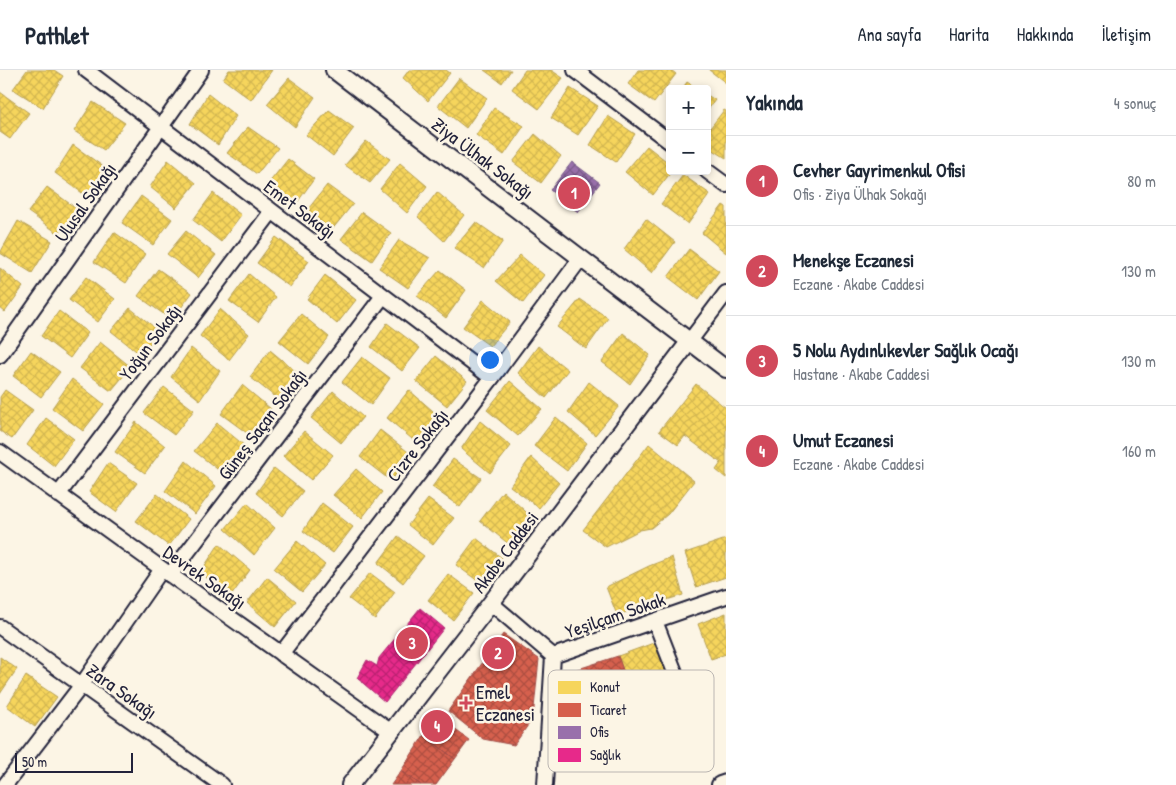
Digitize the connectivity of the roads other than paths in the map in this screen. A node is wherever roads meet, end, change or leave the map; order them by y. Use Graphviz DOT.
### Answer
graph roads {
  1 [pos="86,70"];
  2 [pos="201,70"];
  3 [pos="334,70"];
  4 [pos="575,70"];
  5 [pos="161,127"];
  6 [pos="666,139"];
  7 [pos="711,174"];
  8 [pos="726,185"];
  9 [pos="272,211"];
  10 [pos="581,258"];
  11 [pos="726,293"];
  12 [pos="383,296"];
  13 [pos="689,342"];
  14 [pos="0,355"];
  15 [pos="726,369"];
  16 [pos="492,378"];
  17 [pos="0,452"];
  18 [pos="58,495"];
  19 [pos="166,572"];
  20 [pos="726,596"];
  21 [pos="491,604"];
  22 [pos="655,621"];
  23 [pos="0,627"];
  24 [pos="280,654"];
  25 [pos="553,656"];
  26 [pos="552,670"];
  27 [pos="674,670"];
  28 [pos="81,686"];
  29 [pos="390,731"];
  30 [pos="548,737"];
  31 [pos="726,783"];
  32 [pos="5,785"];
  33 [pos="222,785"];
  34 [pos="350,785"];
  35 [pos="545,785"];
  36 [pos="720,785"];
  1 -- 5 [label="street, Emet Sokağı"];
  2 -- 5 [label="street, Ulusal Sokağı"];
  3 -- 10 [label="street, Ziya Ülhak Sokağı"];
  4 -- 6 [label="street"];
  5 -- 9 [label="street, Emet Sokağı"];
  5 -- 14 [label="street, Ulusal Sokağı"];
  7 -- 8 [label="street"];
  9 -- 12 [label="street, Emet Sokağı"];
  9 -- 18 [label="street, Yoğun Sokağı"];
  10 -- 13 [label="street, Ziya Ülhak Sokağı"];
  10 -- 16 [label="street, Cizre Sokağı"];
  11 -- 13 [label="street"];
  12 -- 16 [label="street, Emet Sokağı"];
  12 -- 19 [label="street, Güneş Saçan Sokağı"];
  13 -- 15 [label="street, Ziya Ülhak Sokağı"];
  13 -- 21 [label="street, Akabe Caddesi"];
  16 -- 24 [label="street, Cizre Sokağı"];
  17 -- 18 [label="street, Devrek Sokağı"];
  18 -- 19 [label="street, Devrek Sokağı"];
  19 -- 24 [label="street, Devrek Sokağı"];
  19 -- 28 [label="street, Güneş Saçan Sokağı"];
  20 -- 22 [label="street, Yeşilçam Sokak"];
  21 -- 25 [label="street"];
  21 -- 29 [label="street, Akabe Caddesi"];
  22 -- 25 [label="street, Yeşilçam Sokak"];
  22 -- 27 [label="street"];
  23 -- 28 [label="street, Zara Sokağı"];
  24 -- 29 [label="street, Devrek Sokağı"];
  25 -- 26 [label="street, Yeşilçam Sokak"];
  28 -- 32 [label="street, Güneş Saçan Sokağı"];
  28 -- 33 [label="street, Zara Sokağı"];
  29 -- 34 [label="street, Akabe Caddesi"];
  30 -- 35 [label="street, Yeşilçam Sokak"];
  31 -- 36 [label="street"];
}
